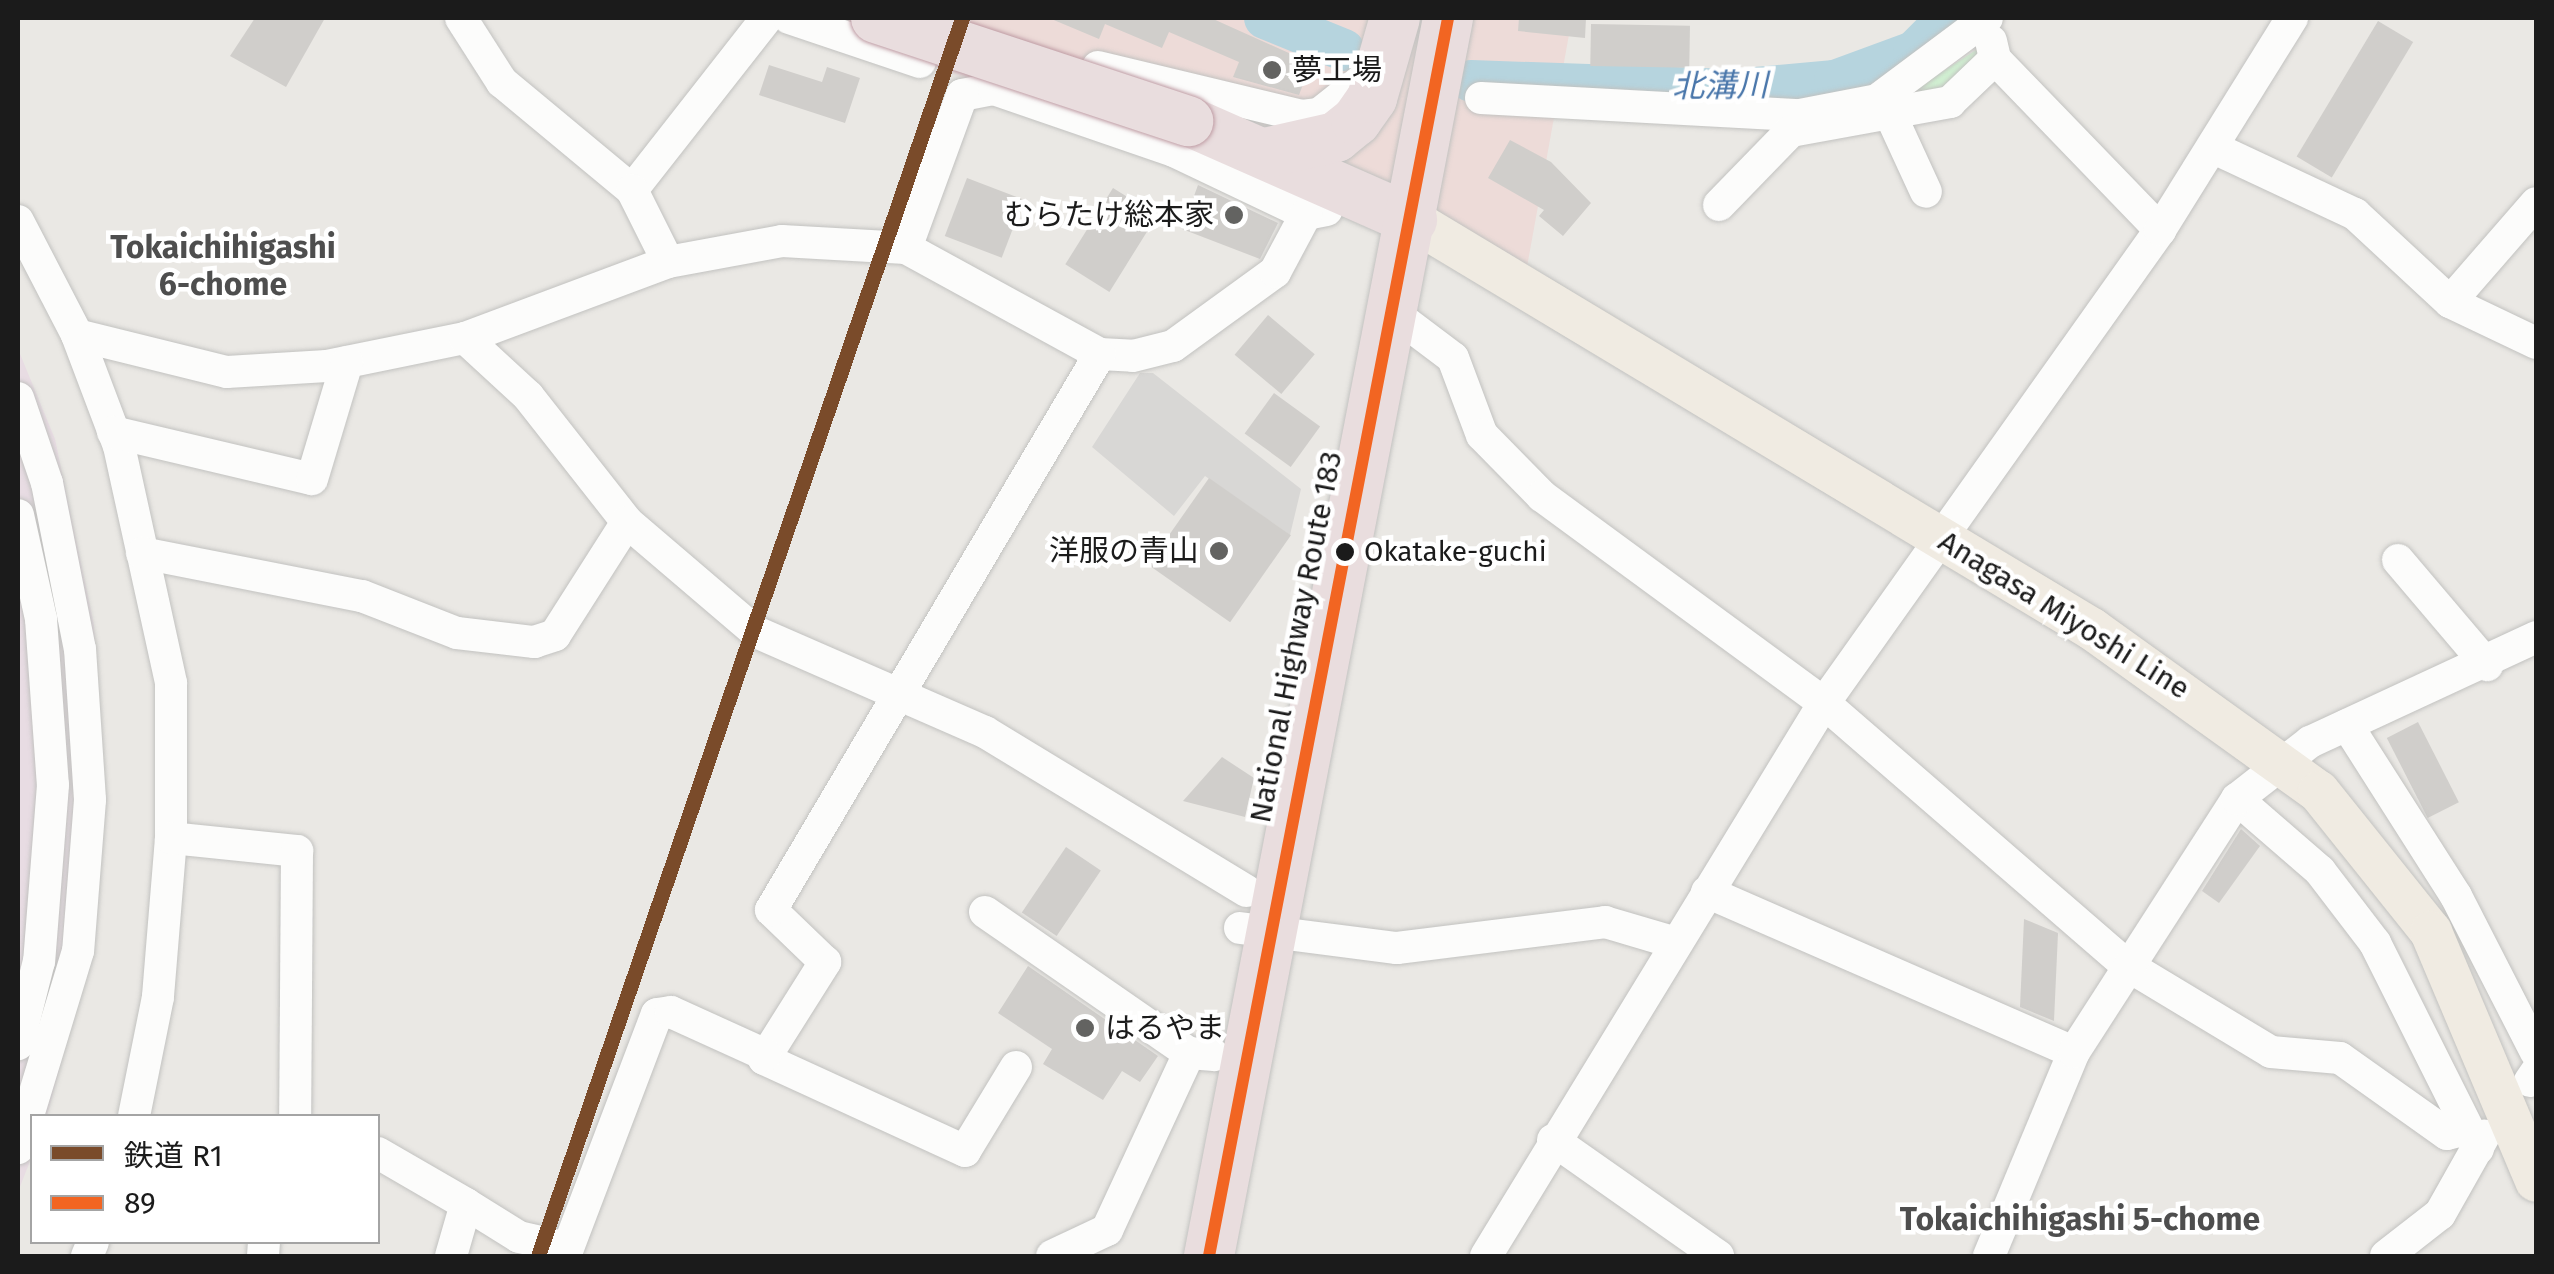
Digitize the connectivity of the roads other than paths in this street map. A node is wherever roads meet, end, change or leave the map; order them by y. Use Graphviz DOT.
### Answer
graph roads {
  1 [pos="462,18"];
  2 [pos="768,18"];
  3 [pos="789,18"];
  4 [pos="1395,18"];
  5 [pos="1415,18"];
  6 [pos="1448,18"];
  7 [pos="1986,18"];
  8 [pos="2292,18"];
  9 [pos="858,24"];
  10 [pos="1995,59"];
  11 [pos="920,62"];
  12 [pos="1380,65"];
  13 [pos="994,89"];
  14 [pos="1481,98"];
  15 [pos="1892,118"];
  16 [pos="2214,148"];
  17 [pos="1270,152"];
  18 [pos="632,190"];
  19 [pos="1926,192"];
  20 [pos="2536,203"];
  21 [pos="1719,206"];
  22 [pos="1396,211"];
  23 [pos="1306,214"];
  24 [pos="18,221"];
  25 [pos="2160,230"];
  26 [pos="906,248"];
  27 [pos="668,262"];
  28 [pos="2450,302"];
  29 [pos="1392,312"];
  30 [pos="76,335"];
  31 [pos="465,338"];
  32 [pos="2536,343"];
  33 [pos="1100,354"];
  34 [pos="347,362"];
  35 [pos="18,398"];
  36 [pos="114,432"];
  37 [pos="18,515"];
  38 [pos="627,522"];
  39 [pos="1941,538"];
  40 [pos="142,553"];
  41 [pos="2398,560"];
  42 [pos="2536,637"];
  43 [pos="2486,664"];
  44 [pos="901,691"];
  45 [pos="1824,703"];
  46 [pos="2348,725"];
  47 [pos="2281,760"];
  48 [pos="2237,800"];
  49 [pos="172,838"];
  50 [pos="1707,892"];
  51 [pos="985,912"];
  52 [pos="1251,917"];
  53 [pos="1673,942"];
  54 [pos="2124,964"];
  55 [pos="18,1044"];
  56 [pos="2074,1052"];
  57 [pos="1202,1054"];
  58 [pos="766,1055"];
  59 [pos="1016,1067"];
  60 [pos="2534,1068"];
  61 [pos="134,1114"];
  62 [pos="302,1114"];
  63 [pos="2476,1138"];
  64 [pos="1553,1140"];
  65 [pos="18,1148"];
  66 [pos="380,1155"];
  67 [pos="2536,1182"];
  68 [pos="466,1204"];
  69 [pos="451,1256"];
  70 [pos="1052,1256"];
  71 [pos="1177,1256"];
  72 [pos="1209,1256"];
  73 [pos="1486,1256"];
  74 [pos="1718,1256"];
  75 [pos="1989,1256"];
  76 [pos="2386,1256"];
  1 -- 18 [label="street"];
  2 -- 18 [label="street"];
  3 -- 9 [label="street"];
  4 -- 12 [label="highway"];
  5 -- 22 [label="highway, National Highway Route 183"];
  6 -- 22 [label="highway, National Highway Route 183"];
  7 -- 10 [label="street"];
  7 -- 14 [label="street"];
  8 -- 16 [label="street"];
  9 -- 11 [label="street"];
  9 -- 17 [label="highway, bridge"];
  10 -- 15 [label="street"];
  10 -- 25 [label="street"];
  12 -- 13 [label="street"];
  12 -- 17 [label="highway"];
  13 -- 23 [label="street"];
  13 -- 26 [label="street"];
  15 -- 19 [label="street"];
  15 -- 21 [label="street"];
  16 -- 25 [label="street"];
  16 -- 28 [label="street"];
  17 -- 22 [label="highway"];
  18 -- 27 [label="street"];
  20 -- 28 [label="street"];
  22 -- 23 [label="street"];
  22 -- 29 [label="highway, National Highway Route 183"];
  22 -- 39 [label="main road, Anagasa Miyoshi Line"];
  22 -- 52 [label="highway, National Highway Route 183"];
  23 -- 33 [label="street"];
  24 -- 30 [label="street"];
  25 -- 39 [label="street"];
  26 -- 27 [label="street"];
  26 -- 33 [label="street"];
  27 -- 31 [label="street"];
  28 -- 32 [label="street"];
  29 -- 45 [label="street"];
  29 -- 52 [label="highway, National Highway Route 183"];
  30 -- 34 [label="street"];
  30 -- 36 [label="street"];
  31 -- 34 [label="street"];
  31 -- 38 [label="street"];
  33 -- 44 [label="street"];
  34 -- 36 [label="street"];
  35 -- 65 [label="street"];
  36 -- 40 [label="street"];
  37 -- 55 [label="street"];
  38 -- 40 [label="street"];
  38 -- 44 [label="street"];
  39 -- 45 [label="street"];
  39 -- 47 [label="main road, Anagasa Miyoshi Line"];
  40 -- 49 [label="street"];
  41 -- 43 [label="street"];
  42 -- 43 [label="street"];
  43 -- 46 [label="street"];
  44 -- 52 [label="street"];
  44 -- 58 [label="street"];
  45 -- 50 [label="street"];
  45 -- 54 [label="street"];
  46 -- 47 [label="street"];
  46 -- 60 [label="street"];
  47 -- 48 [label="street"];
  47 -- 67 [label="main road, Anagasa Miyoshi Line"];
  48 -- 54 [label="street"];
  48 -- 63 [label="street"];
  49 -- 61 [label="street"];
  49 -- 62 [label="street"];
  50 -- 53 [label="street"];
  50 -- 56 [label="street"];
  51 -- 57 [label="street"];
  52 -- 53 [label="street"];
  52 -- 57 [label="highway, National Highway Route 183"];
  52 -- 72 [label="highway, National Highway Route 183"];
  53 -- 64 [label="street"];
  54 -- 56 [label="street"];
  54 -- 63 [label="street"];
  56 -- 75 [label="street"];
  57 -- 70 [label="street"];
  57 -- 71 [label="highway, National Highway Route 183"];
  58 -- 59 [label="street"];
  58 -- 68 [label="street"];
  63 -- 76 [label="street"];
  64 -- 73 [label="street"];
  64 -- 74 [label="street"];
  66 -- 68 [label="street"];
  68 -- 69 [label="street"];
}
